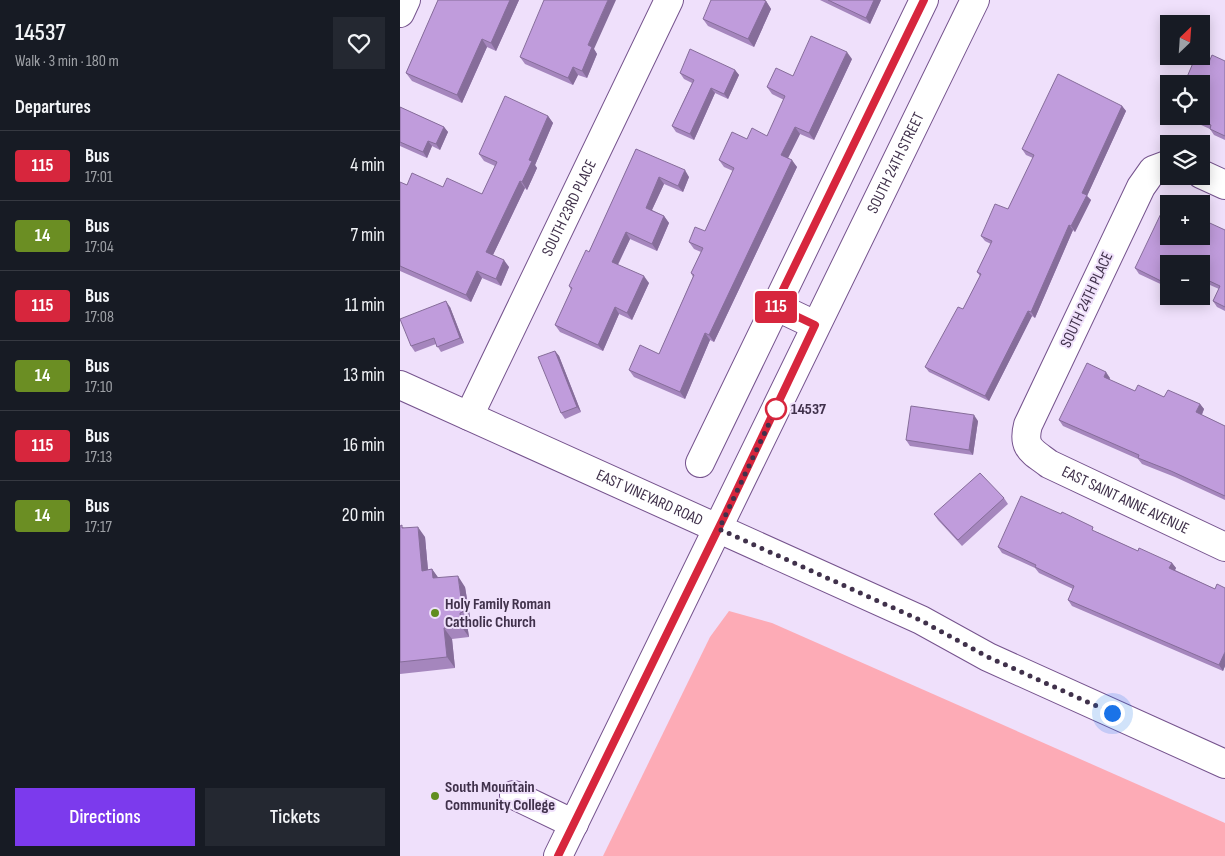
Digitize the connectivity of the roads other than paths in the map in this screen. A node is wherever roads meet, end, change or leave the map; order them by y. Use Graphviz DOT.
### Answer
graph roads {
  1 [pos="406,0"];
  2 [pos="669,0"];
  3 [pos="924,0"];
  4 [pos="975,0"];
  5 [pos="400,13"];
  6 [pos="1160,167"];
  7 [pos="1210,178"];
  8 [pos="1225,185"];
  9 [pos="775,306"];
  10 [pos="815,325"];
  11 [pos="400,385"];
  12 [pos="469,416"];
  13 [pos="1028,448"];
  14 [pos="700,463"];
  15 [pos="719,529"];
  16 [pos="1225,547"];
  17 [pos="1225,764"];
  18 [pos="514,795"];
  19 [pos="574,824"];
  20 [pos="558,856"];
  1 -- 5 [label="street"];
  2 -- 12 [label="street, SOUTH 23RD PLACE"];
  3 -- 9 [label="street"];
  4 -- 10 [label="street, SOUTH 24TH STREET"];
  6 -- 13 [label="street, SOUTH 24TH PLACE"];
  7 -- 8 [label="street"];
  9 -- 10 [label="street"];
  9 -- 14 [label="street"];
  10 -- 15 [label="street, SOUTH 24TH STREET"];
  11 -- 12 [label="street, EAST VINEYARD ROAD"];
  12 -- 15 [label="street, EAST VINEYARD ROAD"];
  13 -- 16 [label="street, EAST SAINT ANNE AVENUE"];
  15 -- 17 [label="street, EAST VINEYARD ROAD"];
  15 -- 19 [label="street, SOUTH 24TH STREET"];
  18 -- 19 [label="street"];
  19 -- 20 [label="street, SOUTH 24TH STREET"];
}
